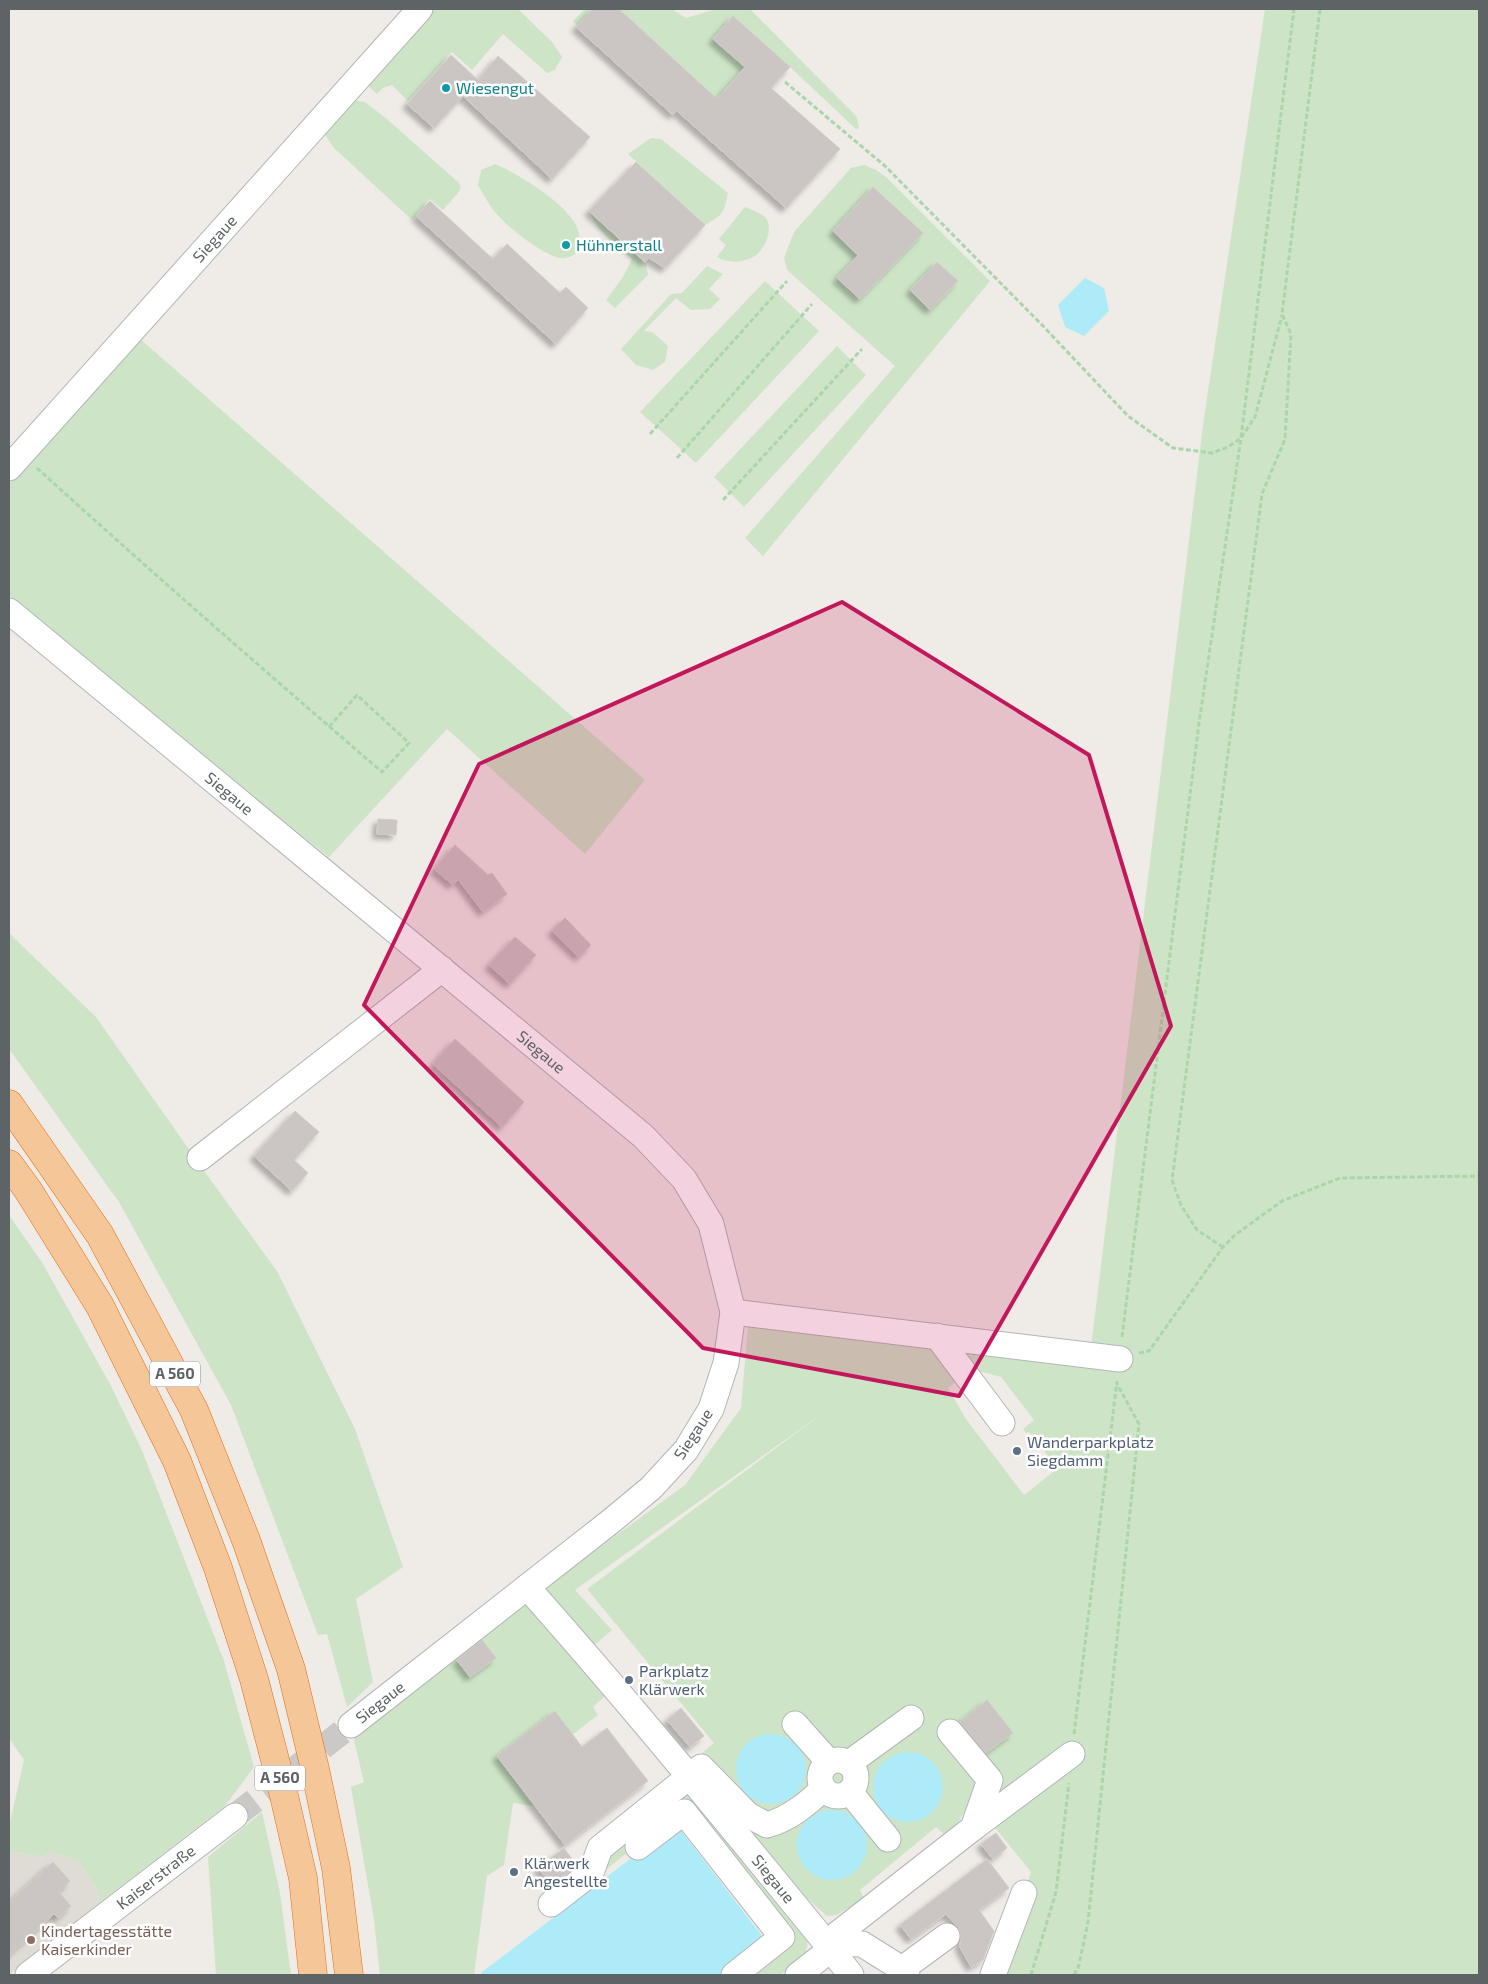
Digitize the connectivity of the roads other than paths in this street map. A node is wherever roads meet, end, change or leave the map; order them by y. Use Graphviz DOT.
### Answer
graph roads {
  1 [pos="420,9"];
  2 [pos="15,461"];
  3 [pos="9,611"];
  4 [pos="442,969"];
  5 [pos="9,1104"];
  6 [pos="200,1158"];
  7 [pos="9,1164"];
  8 [pos="733,1312"];
  9 [pos="937,1336"];
  10 [pos="1118,1371"];
  11 [pos="1002,1423"];
  12 [pos="527,1587"];
  13 [pos="911,1718"];
  14 [pos="795,1724"];
  15 [pos="351,1725"];
  16 [pos="950,1732"];
  17 [pos="1072,1754"];
  18 [pos="839,1763"];
  19 [pos="691,1777"];
  20 [pos="823,1789"];
  21 [pos="850,1792"];
  22 [pos="235,1816"];
  23 [pos="973,1828"];
  24 [pos="888,1839"];
  25 [pos="638,1847"];
  26 [pos="1024,1893"];
  27 [pos="551,1904"];
  28 [pos="947,1936"];
  29 [pos="828,1947"];
  30 [pos="904,1972"];
  31 [pos="28,1975"];
  32 [pos="313,1975"];
  33 [pos="349,1975"];
  34 [pos="734,1975"];
  35 [pos="798,1975"];
  36 [pos="851,1975"];
  37 [pos="993,1975"];
  1 -- 2 [label="street, Siegaue"];
  3 -- 4 [label="street, Siegaue"];
  4 -- 6 [label="street"];
  4 -- 8 [label="street, Siegaue"];
  5 -- 33 [label="highway, A 560"];
  7 -- 32 [label="highway, A 560"];
  8 -- 9 [label="street"];
  8 -- 12 [label="street, Siegaue"];
  9 -- 10 [label="street"];
  9 -- 11 [label="street"];
  12 -- 15 [label="street, Siegaue"];
  12 -- 19 [label="street, Siegaue"];
  13 -- 18 [label="street"];
  14 -- 18 [label="street"];
  16 -- 23 [label="street"];
  17 -- 23 [label="street"];
  18 -- 20 [label="street"];
  18 -- 21 [label="street"];
  19 -- 20 [label="street"];
  19 -- 27 [label="street"];
  19 -- 29 [label="street, Siegaue"];
  20 -- 21 [label="street"];
  21 -- 24 [label="street"];
  22 -- 31 [label="street, Kaiserstraße"];
  23 -- 29 [label="street"];
  25 -- 34 [label="street"];
  26 -- 37 [label="street"];
  28 -- 30 [label="street"];
  29 -- 30 [label="street"];
  29 -- 35 [label="street"];
  29 -- 36 [label="street, Siegaue"];
}
